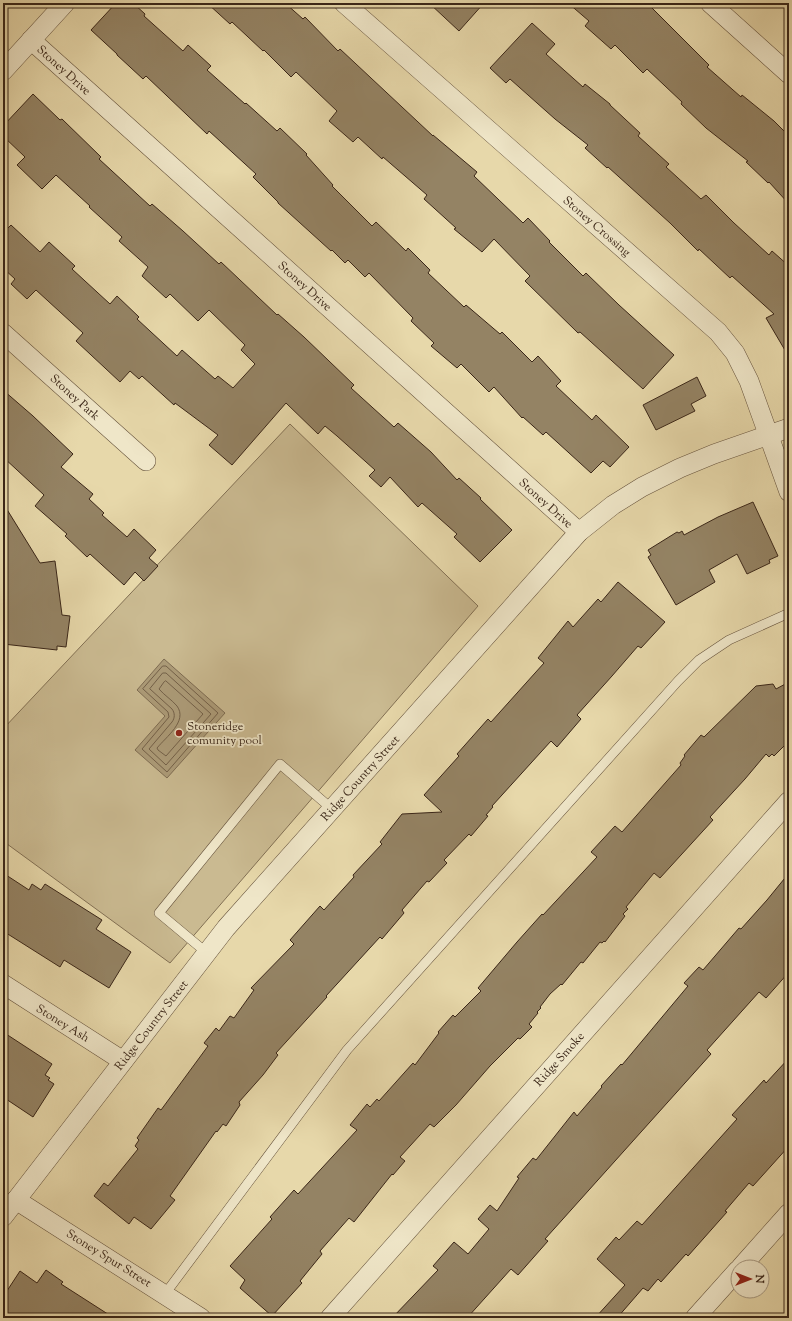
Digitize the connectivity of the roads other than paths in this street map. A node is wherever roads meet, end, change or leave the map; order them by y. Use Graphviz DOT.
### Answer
graph roads {
  1 [pos="65,3"];
  2 [pos="344,3"];
  3 [pos="710,3"];
  4 [pos="31,40"];
  5 [pos="3,71"];
  6 [pos="789,74"];
  7 [pos="3,333"];
  8 [pos="789,428"];
  9 [pos="769,435"];
  10 [pos="146,461"];
  11 [pos="789,492"];
  12 [pos="579,532"];
  13 [pos="789,613"];
  14 [pos="789,801"];
  15 [pos="332,809"];
  16 [pos="206,953"];
  17 [pos="3,984"];
  18 [pos="124,1061"];
  19 [pos="16,1200"];
  20 [pos="789,1213"];
  21 [pos="3,1217"];
  22 [pos="748,1259"];
  23 [pos="730,1279"];
  24 [pos="165,1294"];
  25 [pos="201,1318"];
  26 [pos="330,1318"];
  27 [pos="695,1318"];
  1 -- 4 [label="street"];
  2 -- 9 [label="street, Stoney Crossing"];
  3 -- 6 [label="street"];
  4 -- 5 [label="street"];
  4 -- 12 [label="street, Stoney Drive"];
  7 -- 10 [label="street, Stoney Park"];
  8 -- 9 [label="street, Ridge Country Street"];
  9 -- 11 [label="street, Stoney Crossing"];
  9 -- 12 [label="street, Ridge Country Street"];
  12 -- 15 [label="street, Ridge Country Street"];
  13 -- 24 [label="lane"];
  14 -- 26 [label="street, Ridge Smoke"];
  15 -- 16 [label="street, Ridge Country Street"];
  15 -- 16 [label="lane"];
  16 -- 18 [label="street, Ridge Country Street"];
  17 -- 18 [label="street, Stoney Ash"];
  18 -- 19 [label="street, Ridge Country Street"];
  19 -- 21 [label="street, Ridge Country Street"];
  19 -- 24 [label="street, Stoney Spur Street"];
  20 -- 22 [label="street"];
  23 -- 27 [label="street"];
  24 -- 25 [label="street, Stoney Spur Street"];
}
